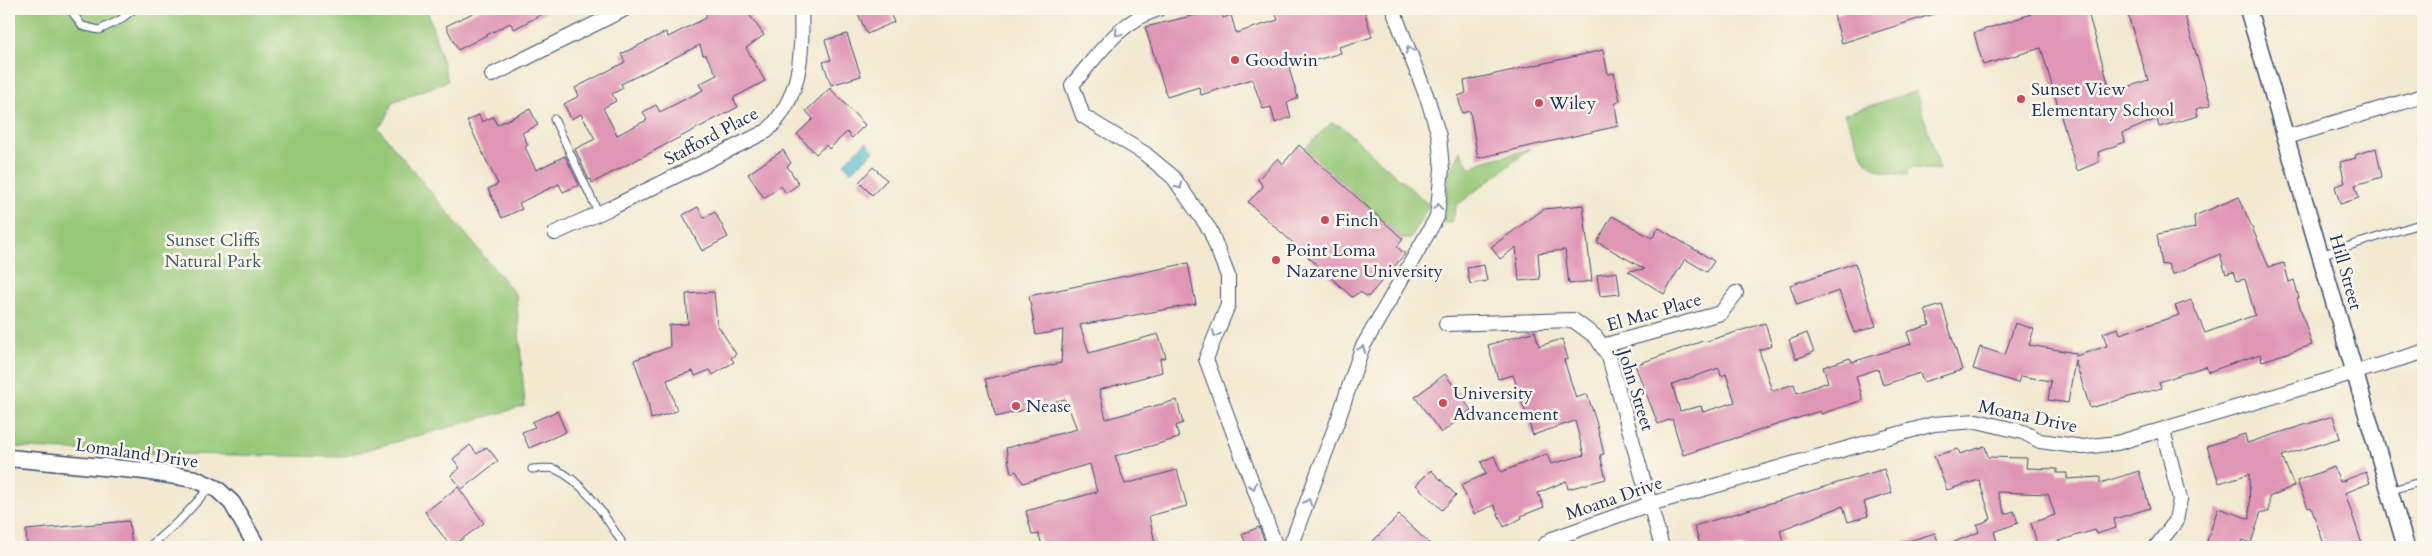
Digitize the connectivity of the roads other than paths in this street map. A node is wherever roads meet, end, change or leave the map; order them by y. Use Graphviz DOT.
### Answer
graph roads {
  1 [pos="70,9"];
  2 [pos="134,9"];
  3 [pos="625,9"];
  4 [pos="801,9"];
  5 [pos="1159,9"];
  6 [pos="1395,9"];
  7 [pos="2248,9"];
  8 [pos="492,75"];
  9 [pos="2423,96"];
  10 [pos="554,119"];
  11 [pos="2287,137"];
  12 [pos="599,214"];
  13 [pos="2423,223"];
  14 [pos="555,233"];
  15 [pos="2320,255"];
  16 [pos="1736,293"];
  17 [pos="1446,324"];
  18 [pos="1602,346"];
  19 [pos="2423,352"];
  20 [pos="2355,373"];
  21 [pos="2163,430"];
  22 [pos="9,458"];
  23 [pos="532,470"];
  24 [pos="2423,481"];
  25 [pos="211,485"];
  26 [pos="2389,491"];
  27 [pos="1650,504"];
  28 [pos="150,547"];
  29 [pos="257,547"];
  30 [pos="621,547"];
  31 [pos="1276,547"];
  32 [pos="1290,547"];
  33 [pos="1542,547"];
  34 [pos="1662,547"];
  35 [pos="2156,547"];
  36 [pos="2406,547"];
  1 -- 2 [label="lane"];
  3 -- 8 [label="street"];
  4 -- 12 [label="street, Stafford Place"];
  5 -- 31 [label="street, one-way"];
  32 -- 6 [label="street, one-way"];
  7 -- 11 [label="street, Hill Street"];
  9 -- 11 [label="street"];
  10 -- 12 [label="lane"];
  11 -- 15 [label="street, Hill Street"];
  12 -- 14 [label="street, Stafford Place"];
  13 -- 15 [label="lane"];
  15 -- 20 [label="street, Hill Street"];
  16 -- 18 [label="street, El Mac Place"];
  17 -- 18 [label="street, John Street"];
  18 -- 27 [label="street, John Street"];
  19 -- 20 [label="street, Moana Drive"];
  20 -- 21 [label="street, Moana Drive"];
  20 -- 26 [label="street, Hill Street"];
  21 -- 27 [label="street, Moana Drive"];
  21 -- 35 [label="street"];
  22 -- 25 [label="street, Lomaland Drive"];
  23 -- 30 [label="lane"];
  24 -- 26 [label="lane"];
  25 -- 28 [label="lane"];
  25 -- 29 [label="street, Lomaland Drive"];
  26 -- 36 [label="street, Hill Street"];
  27 -- 33 [label="street, Moana Drive"];
  27 -- 34 [label="street, John Street"];
}
